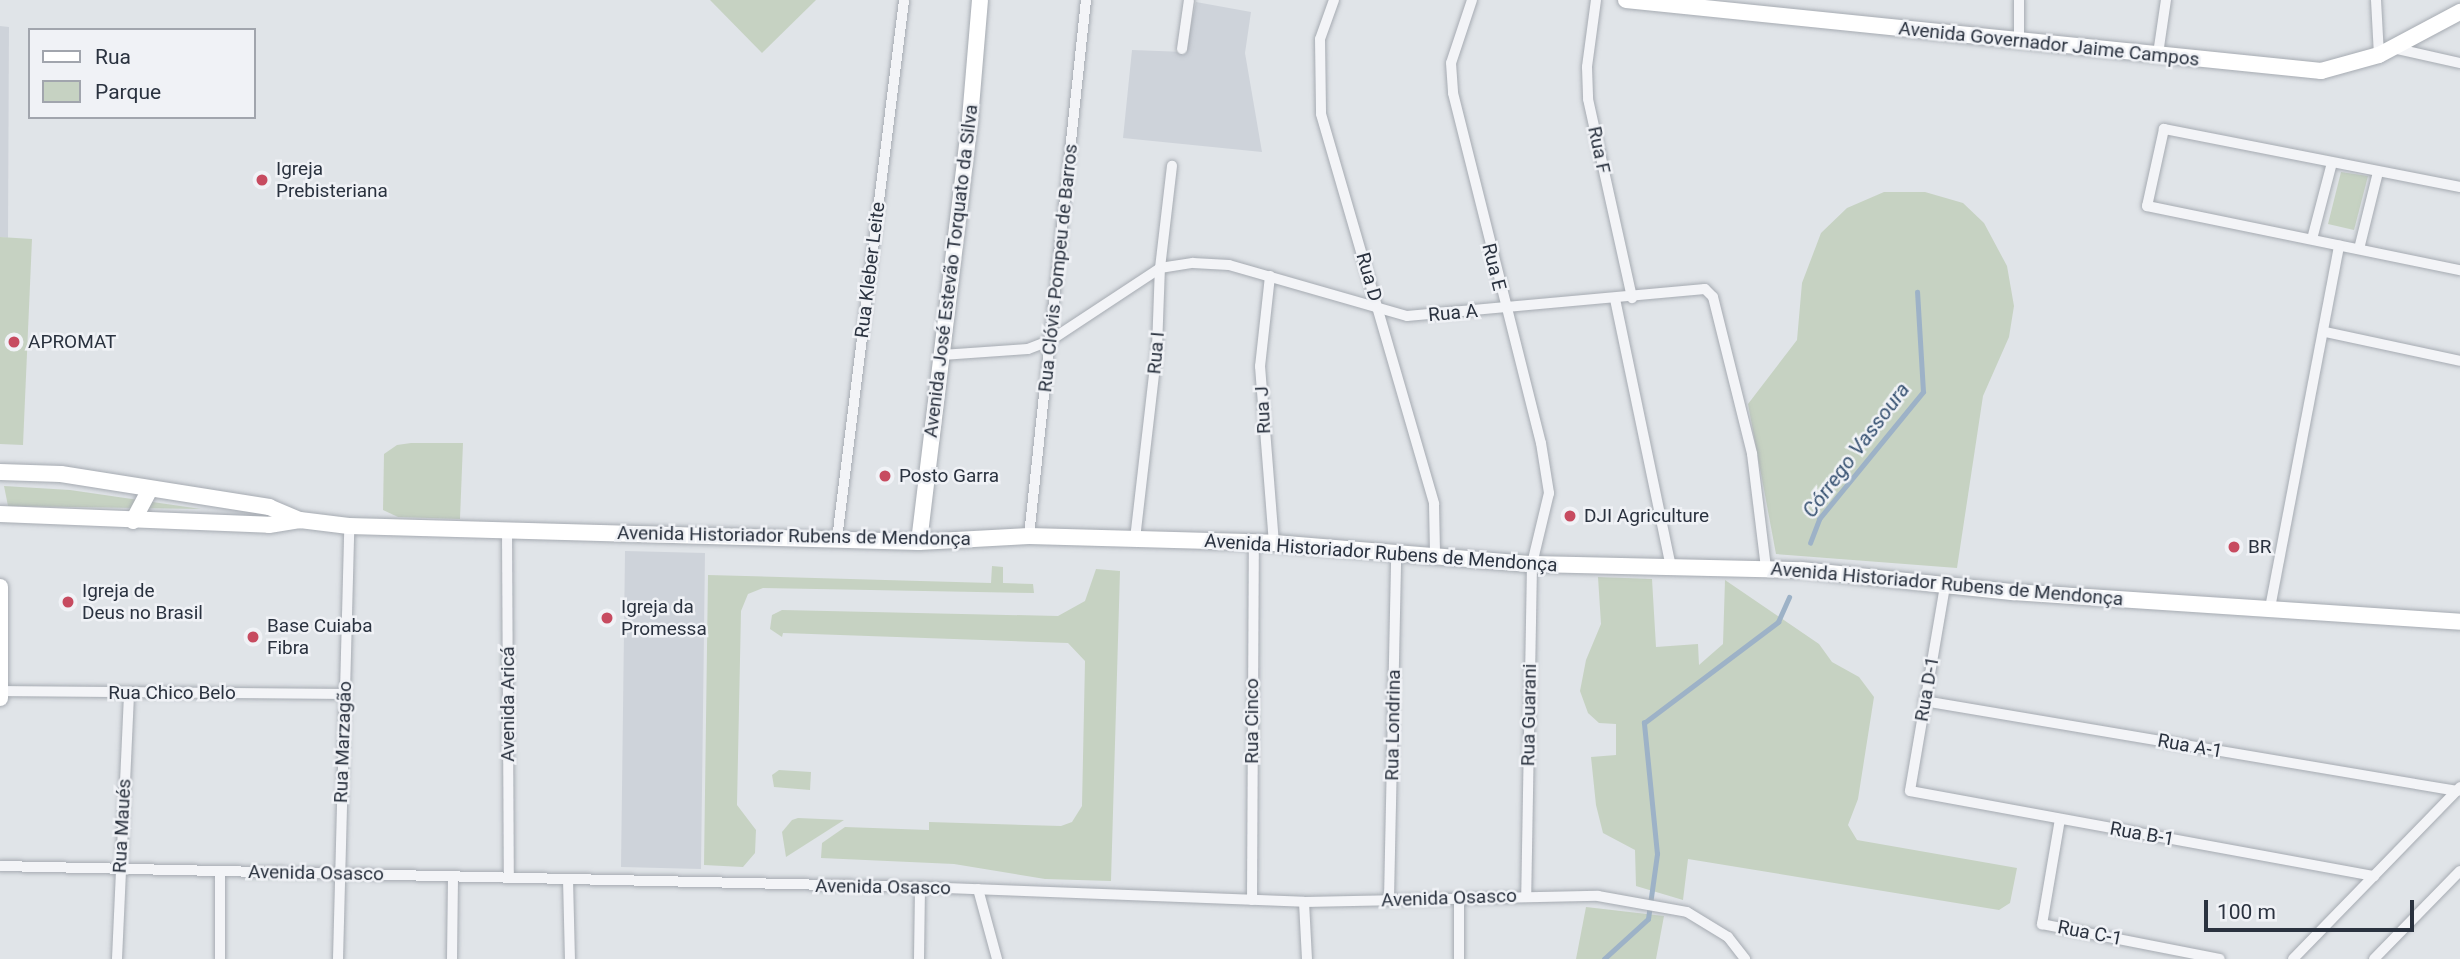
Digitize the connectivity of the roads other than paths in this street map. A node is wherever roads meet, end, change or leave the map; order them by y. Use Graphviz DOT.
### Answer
graph roads {
  1 [pos="904,0"];
  2 [pos="980,0"];
  3 [pos="1086,0"];
  4 [pos="1189,0"];
  5 [pos="1334,0"];
  6 [pos="1472,0"];
  7 [pos="1596,0"];
  8 [pos="1626,0"];
  9 [pos="2019,0"];
  10 [pos="2166,0"];
  11 [pos="2376,0"];
  12 [pos="2460,12"];
  13 [pos="2019,40"];
  14 [pos="1182,49"];
  15 [pos="2386,52"];
  16 [pos="2158,54"];
  17 [pos="2460,63"];
  18 [pos="2332,163"];
  19 [pos="1172,166"];
  20 [pos="2378,172"];
  21 [pos="2460,187"];
  22 [pos="2312,239"];
  23 [pos="2339,246"];
  24 [pos="2359,249"];
  25 [pos="1160,268"];
  26 [pos="2460,270"];
  27 [pos="1270,276"];
  28 [pos="1632,298"];
  29 [pos="1615,299"];
  30 [pos="1504,307"];
  31 [pos="1378,308"];
  32 [pos="2325,332"];
  33 [pos="1051,340"];
  34 [pos="942,355"];
  35 [pos="2460,361"];
  36 [pos="0,472"];
  37 [pos="149,491"];
  38 [pos="0,514"];
  39 [pos="300,520"];
  40 [pos="133,521"];
  41 [pos="349,526"];
  42 [pos="507,530"];
  43 [pos="1541,535"];
  44 [pos="1029,536"];
  45 [pos="837,539"];
  46 [pos="1135,539"];
  47 [pos="919,542"];
  48 [pos="1254,542"];
  49 [pos="1274,543"];
  50 [pos="1396,551"];
  51 [pos="1435,553"];
  52 [pos="1532,564"];
  53 [pos="1671,566"];
  54 [pos="1766,568"];
  55 [pos="1945,586"];
  56 [pos="0,587"];
  57 [pos="2270,608"];
  58 [pos="2460,622"];
  59 [pos="0,691"];
  60 [pos="129,693"];
  61 [pos="344,694"];
  62 [pos="0,698"];
  63 [pos="1924,701"];
  64 [pos="2458,789"];
  65 [pos="1910,791"];
  66 [pos="2060,819"];
  67 [pos="0,866"];
  68 [pos="120,869"];
  69 [pos="2460,870"];
  70 [pos="220,871"];
  71 [pos="339,874"];
  72 [pos="453,876"];
  73 [pos="2374,876"];
  74 [pos="509,878"];
  75 [pos="568,879"];
  76 [pos="920,887"];
  77 [pos="978,889"];
  78 [pos="1526,895"];
  79 [pos="1389,899"];
  80 [pos="1252,900"];
  81 [pos="1459,900"];
  82 [pos="1304,902"];
  83 [pos="117,959"];
  84 [pos="220,959"];
  85 [pos="338,959"];
  86 [pos="452,959"];
  87 [pos="570,959"];
  88 [pos="919,959"];
  89 [pos="997,959"];
  90 [pos="1307,959"];
  91 [pos="1459,959"];
  92 [pos="1745,959"];
  93 [pos="2220,959"];
  94 [pos="2293,959"];
  95 [pos="2374,959"];
  1 -- 45 [label="street, Rua Kleber Leite"];
  2 -- 34 [label="main road, Avenida José Estevão Torquato da Silva"];
  3 -- 33 [label="street, Rua Clóvis Pompeu de Barros"];
  4 -- 14 [label="street"];
  5 -- 31 [label="street, Rua D"];
  6 -- 30 [label="street, Rua E"];
  7 -- 28 [label="street, Rua F"];
  8 -- 13 [label="main road, Avenida Governador Jaime Campos"];
  9 -- 13 [label="street"];
  10 -- 16 [label="street"];
  11 -- 15 [label="street"];
  12 -- 15 [label="main road, Avenida Governador Jaime Campos"];
  13 -- 16 [label="main road, Avenida Governador Jaime Campos"];
  15 -- 16 [label="main road, Avenida Governador Jaime Campos"];
  15 -- 17 [label="street"];
  18 -- 20 [label="street"];
  18 -- 22 [label="street"];
  18 -- 22 [label="street"];
  19 -- 25 [label="street, Rua I"];
  20 -- 21 [label="street"];
  20 -- 24 [label="street"];
  22 -- 23 [label="street"];
  23 -- 24 [label="street"];
  23 -- 32 [label="street"];
  24 -- 26 [label="street"];
  25 -- 27 [label="street, Rua A"];
  25 -- 33 [label="street, Rua A"];
  25 -- 46 [label="street, Rua I"];
  27 -- 31 [label="street, Rua A"];
  27 -- 49 [label="street, Rua J"];
  28 -- 29 [label="street, Rua A"];
  28 -- 54 [label="street, Rua A"];
  29 -- 30 [label="street, Rua A"];
  29 -- 53 [label="street"];
  30 -- 31 [label="street, Rua A"];
  30 -- 43 [label="street, Rua E"];
  31 -- 51 [label="street, Rua D"];
  32 -- 35 [label="street"];
  32 -- 57 [label="street"];
  33 -- 34 [label="street, Rua A"];
  33 -- 44 [label="street, Rua Clóvis Pompeu de Barros"];
  34 -- 47 [label="main road, Avenida José Estevão Torquato da Silva"];
  36 -- 37 [label="main road, Avenida Historiador Rubens de Mendonça"];
  37 -- 39 [label="main road, Avenida Historiador Rubens de Mendonça"];
  37 -- 40 [label="main road"];
  38 -- 40 [label="main road, Avenida Historiador Rubens de Mendonça"];
  39 -- 40 [label="main road, Avenida Historiador Rubens de Mendonça"];
  39 -- 41 [label="main road, Avenida Historiador Rubens de Mendonça"];
  41 -- 42 [label="main road, Avenida Historiador Rubens de Mendonça"];
  41 -- 61 [label="street, Rua Marzagão"];
  42 -- 45 [label="main road, Avenida Historiador Rubens de Mendonça"];
  42 -- 74 [label="street, Avenida Aricá"];
  43 -- 52 [label="street, Rua Guarani"];
  44 -- 46 [label="main road, Avenida Historiador Rubens de Mendonça"];
  44 -- 47 [label="main road, Avenida Historiador Rubens de Mendonça"];
  45 -- 47 [label="main road, Avenida Historiador Rubens de Mendonça"];
  46 -- 48 [label="main road, Avenida Historiador Rubens de Mendonça"];
  48 -- 49 [label="main road, Avenida Historiador Rubens de Mendonça"];
  48 -- 80 [label="street, Rua Cinco"];
  49 -- 50 [label="main road, Avenida Historiador Rubens de Mendonça"];
  50 -- 51 [label="main road, Avenida Historiador Rubens de Mendonça"];
  50 -- 79 [label="street, Rua Londrina"];
  51 -- 52 [label="main road, Avenida Historiador Rubens de Mendonça"];
  52 -- 53 [label="main road, Avenida Historiador Rubens de Mendonça"];
  52 -- 78 [label="street, Rua Guarani"];
  53 -- 54 [label="main road, Avenida Historiador Rubens de Mendonça"];
  54 -- 55 [label="main road, Avenida Historiador Rubens de Mendonça"];
  55 -- 57 [label="main road, Avenida Historiador Rubens de Mendonça"];
  55 -- 63 [label="street, Rua D-1"];
  56 -- 59 [label="main road"];
  57 -- 58 [label="main road, Avenida Historiador Rubens de Mendonça"];
  59 -- 60 [label="street, Rua Chico Belo"];
  59 -- 62 [label="main road"];
  60 -- 61 [label="street, Rua Chico Belo"];
  60 -- 68 [label="street, Rua Maués"];
  61 -- 71 [label="street, Rua Marzagão"];
  63 -- 64 [label="street, Rua A-1"];
  63 -- 65 [label="street, Rua D-1"];
  64 -- 73 [label="street"];
  65 -- 66 [label="street, Rua B-1"];
  66 -- 73 [label="street, Rua B-1"];
  66 -- 93 [label="street, Rua C-1"];
  67 -- 68 [label="street, Avenida Osasco"];
  68 -- 70 [label="street, Avenida Osasco"];
  68 -- 83 [label="street, Rua Maués"];
  69 -- 95 [label="street"];
  70 -- 71 [label="street, Avenida Osasco"];
  70 -- 84 [label="street"];
  71 -- 72 [label="street, Avenida Osasco"];
  71 -- 85 [label="street, Rua Marzagão"];
  72 -- 74 [label="street, Avenida Osasco"];
  72 -- 86 [label="street"];
  73 -- 94 [label="street"];
  74 -- 75 [label="street, Avenida Osasco"];
  75 -- 76 [label="street, Avenida Osasco"];
  75 -- 87 [label="street"];
  76 -- 77 [label="street, Avenida Osasco"];
  76 -- 88 [label="street"];
  77 -- 80 [label="street, Avenida Osasco"];
  77 -- 89 [label="street"];
  78 -- 81 [label="street, Avenida Osasco"];
  78 -- 92 [label="street, Avenida Osasco"];
  79 -- 81 [label="street, Avenida Osasco"];
  79 -- 82 [label="street, Avenida Osasco"];
  80 -- 82 [label="street, Avenida Osasco"];
  81 -- 91 [label="street"];
  82 -- 90 [label="street"];
}
